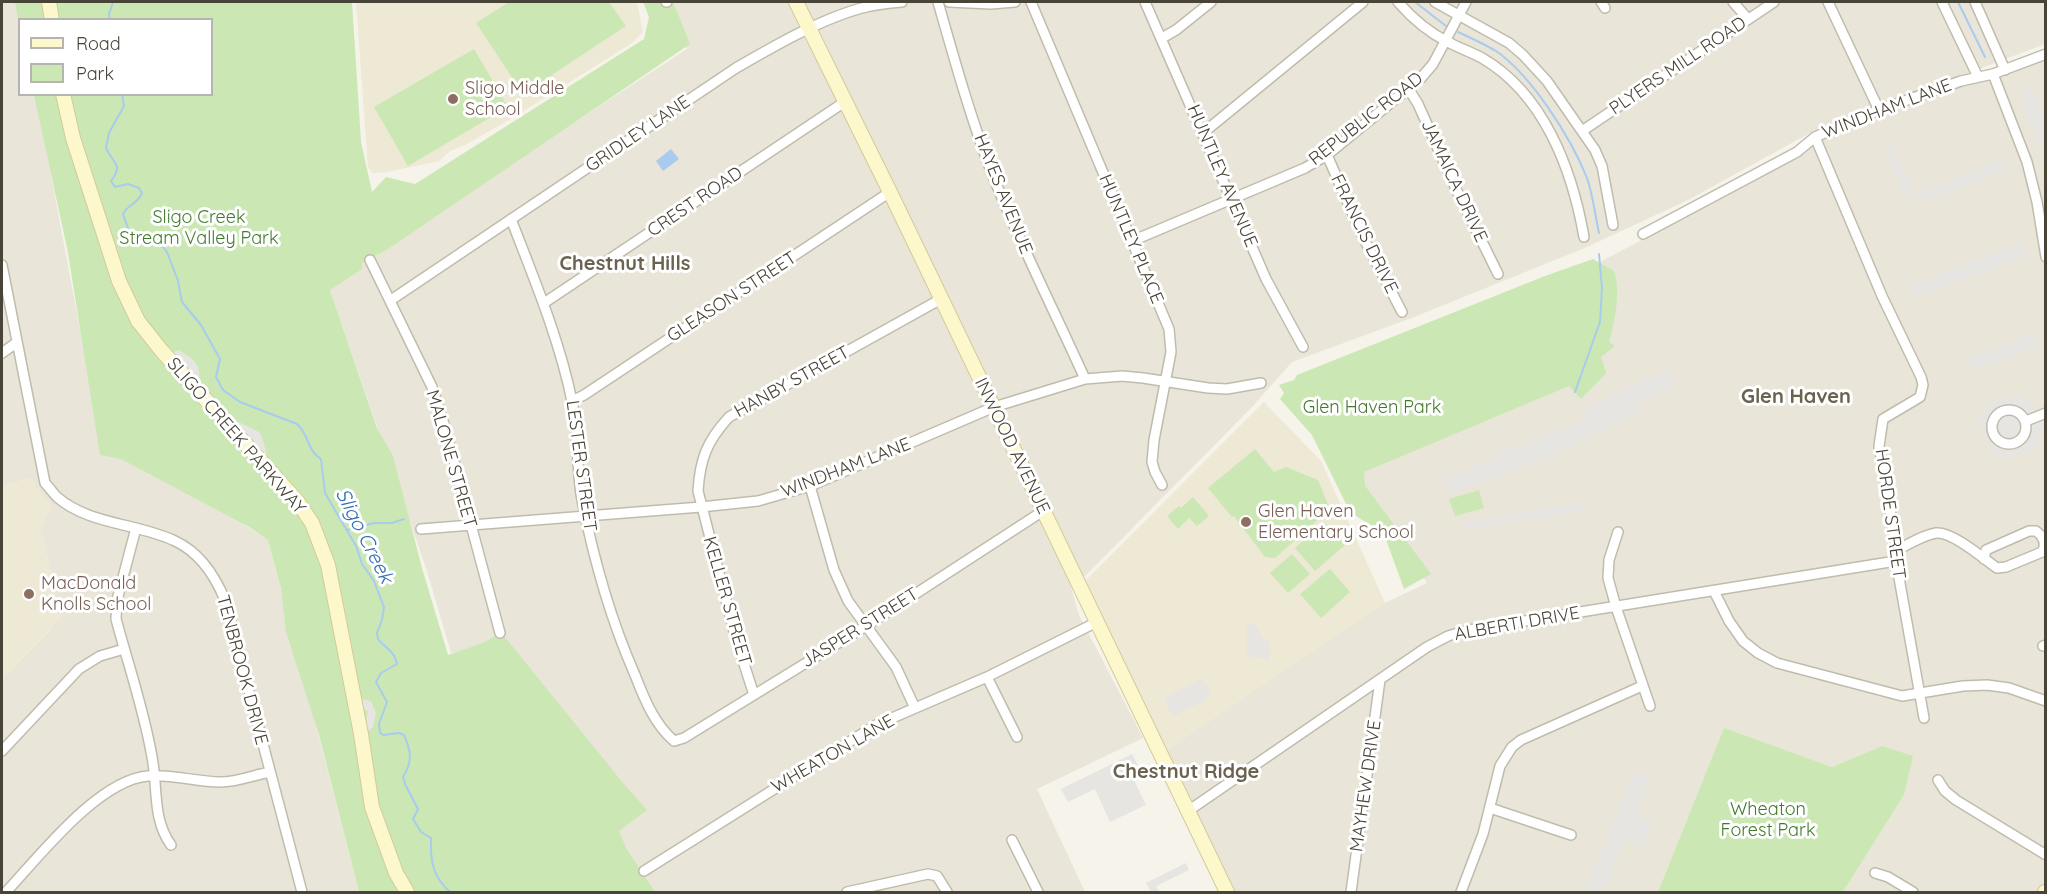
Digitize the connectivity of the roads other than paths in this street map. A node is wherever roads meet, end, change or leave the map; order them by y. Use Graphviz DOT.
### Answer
graph roads {
  1 [pos="49,2"];
  2 [pos="796,2"];
  3 [pos="902,2"];
  4 [pos="938,2"];
  5 [pos="949,2"];
  6 [pos="1015,2"];
  7 [pos="1031,2"];
  8 [pos="1145,2"];
  9 [pos="1211,2"];
  10 [pos="1364,2"];
  11 [pos="1398,2"];
  12 [pos="1435,2"];
  13 [pos="1467,2"];
  14 [pos="1733,2"];
  15 [pos="1774,2"];
  16 [pos="1828,2"];
  17 [pos="1942,2"];
  18 [pos="1975,2"];
  19 [pos="1459,16"];
  20 [pos="52,18"];
  21 [pos="1748,19"];
  22 [pos="810,29"];
  23 [pos="1162,38"];
  24 [pos="1446,41"];
  25 [pos="2046,54"];
  26 [pos="2005,70"];
  27 [pos="1993,74"];
  28 [pos="1978,77"];
  29 [pos="1408,88"];
  30 [pos="63,96"];
  31 [pos="846,101"];
  32 [pos="1879,110"];
  33 [pos="1582,130"];
  34 [pos="1203,133"];
  35 [pos="1815,137"];
  36 [pos="1327,155"];
  37 [pos="890,192"];
  38 [pos="1231,199"];
  39 [pos="511,219"];
  40 [pos="1613,225"];
  41 [pos="1642,234"];
  42 [pos="1584,237"];
  43 [pos="1131,241"];
  44 [pos="2046,257"];
  45 [pos="370,260"];
  46 [pos="2,265"];
  47 [pos="1498,274"];
  48 [pos="941,299"];
  49 [pos="391,300"];
  50 [pos="544,303"];
  51 [pos="1402,312"];
  52 [pos="16,343"];
  53 [pos="1303,347"];
  54 [pos="2,353"];
  55 [pos="1085,379"];
  56 [pos="1166,380"];
  57 [pos="1261,383"];
  58 [pos="572,401"];
  59 [pos="994,407"];
  60 [pos="2046,413"];
  61 [pos="2026,421"];
  62 [pos="1162,485"];
  63 [pos="810,486"];
  64 [pos="701,507"];
  65 [pos="1043,511"];
  66 [pos="586,516"];
  67 [pos="470,525"];
  68 [pos="136,528"];
  69 [pos="420,529"];
  70 [pos="1618,532"];
  71 [pos="1897,550"];
  72 [pos="1984,559"];
  73 [pos="1896,561"];
  74 [pos="1714,591"];
  75 [pos="1616,607"];
  76 [pos="1097,622"];
  77 [pos="866,626"];
  78 [pos="500,633"];
  79 [pos="124,650"];
  80 [pos="987,677"];
  81 [pos="1380,680"];
  82 [pos="1642,686"];
  83 [pos="754,694"];
  84 [pos="1919,694"];
  85 [pos="2046,701"];
  86 [pos="1650,706"];
  87 [pos="915,708"];
  88 [pos="1924,718"];
  89 [pos="1017,737"];
  90 [pos="674,741"];
  91 [pos="2,751"];
  92 [pos="270,772"];
  93 [pos="154,776"];
  94 [pos="1938,780"];
  95 [pos="1490,808"];
  96 [pos="1188,812"];
  97 [pos="1571,835"];
  98 [pos="1012,840"];
  99 [pos="171,845"];
  100 [pos="2046,855"];
  101 [pos="644,871"];
  102 [pos="1875,873"];
  103 [pos="6,892"];
  104 [pos="302,892"];
  105 [pos="407,892"];
  106 [pos="847,892"];
  107 [pos="947,892"];
  108 [pos="1038,892"];
  109 [pos="1227,892"];
  110 [pos="1351,892"];
  111 [pos="1461,892"];
  112 [pos="1913,892"];
  1 -- 20 [label="street"];
  2 -- 22 [label="street, INWOOD AVENUE"];
  3 -- 22 [label="street, GRIDLEY LANE"];
  4 -- 55 [label="street, HAYES AVENUE"];
  5 -- 6 [label="street"];
  7 -- 43 [label="street, HUNTLEY PLACE"];
  8 -- 23 [label="street, HUNTLEY AVENUE"];
  9 -- 23 [label="street"];
  10 -- 34 [label="street"];
  11 -- 24 [label="street"];
  12 -- 19 [label="street"];
  13 -- 19 [label="street, REPUBLIC ROAD"];
  14 -- 21 [label="street"];
  15 -- 21 [label="street, PLYERS MILL ROAD"];
  16 -- 32 [label="street"];
  17 -- 28 [label="street"];
  18 -- 26 [label="street"];
  19 -- 24 [label="street, REPUBLIC ROAD"];
  19 -- 33 [label="street"];
  21 -- 33 [label="street, PLYERS MILL ROAD"];
  22 -- 31 [label="street, INWOOD AVENUE"];
  22 -- 39 [label="street, GRIDLEY LANE"];
  23 -- 34 [label="street, HUNTLEY AVENUE"];
  24 -- 29 [label="street, REPUBLIC ROAD"];
  24 -- 42 [label="street"];
  25 -- 26 [label="street, WINDHAM LANE"];
  26 -- 27 [label="street, WINDHAM LANE"];
  27 -- 28 [label="street, WINDHAM LANE"];
  27 -- 44 [label="street"];
  28 -- 32 [label="street, WINDHAM LANE"];
  29 -- 36 [label="street, REPUBLIC ROAD"];
  29 -- 47 [label="street, JAMAICA DRIVE"];
  30 -- 105 [label="street, SLIGO CREEK PARKWAY"];
  31 -- 37 [label="street, INWOOD AVENUE"];
  31 -- 50 [label="street, CREST ROAD"];
  32 -- 35 [label="street, WINDHAM LANE"];
  33 -- 40 [label="street"];
  34 -- 38 [label="street, HUNTLEY AVENUE"];
  35 -- 41 [label="street, WINDHAM LANE"];
  35 -- 71 [label="street, HORDE STREET"];
  36 -- 38 [label="street, REPUBLIC ROAD"];
  36 -- 51 [label="street, FRANCIS DRIVE"];
  37 -- 48 [label="street, INWOOD AVENUE"];
  37 -- 58 [label="street, GLEASON STREET"];
  38 -- 43 [label="street, REPUBLIC ROAD"];
  38 -- 53 [label="street, HUNTLEY AVENUE"];
  39 -- 49 [label="street, GRIDLEY LANE"];
  39 -- 50 [label="street, LESTER STREET"];
  43 -- 56 [label="street, HUNTLEY PLACE"];
  45 -- 49 [label="street, MALONE STREET"];
  46 -- 52 [label="street, TENBROOK DRIVE"];
  48 -- 59 [label="street, INWOOD AVENUE"];
  48 -- 64 [label="street, HANBY STREET"];
  49 -- 67 [label="street, MALONE STREET"];
  50 -- 58 [label="street, LESTER STREET"];
  52 -- 54 [label="street"];
  52 -- 68 [label="street, TENBROOK DRIVE"];
  55 -- 56 [label="street, WINDHAM LANE"];
  55 -- 59 [label="street, WINDHAM LANE"];
  56 -- 57 [label="street, WINDHAM LANE"];
  56 -- 62 [label="street, HUNTLEY PLACE"];
  58 -- 66 [label="street, LESTER STREET"];
  59 -- 63 [label="street, WINDHAM LANE"];
  59 -- 65 [label="street, INWOOD AVENUE"];
  60 -- 61 [label="street"];
  63 -- 64 [label="street, WINDHAM LANE"];
  63 -- 77 [label="street"];
  64 -- 66 [label="street, WINDHAM LANE"];
  64 -- 83 [label="street, KELLER STREET"];
  65 -- 76 [label="street, INWOOD AVENUE"];
  65 -- 77 [label="street, JASPER STREET"];
  66 -- 67 [label="street, WINDHAM LANE"];
  66 -- 90 [label="street, LESTER STREET"];
  67 -- 69 [label="street, WINDHAM LANE"];
  67 -- 78 [label="street, MALONE STREET"];
  68 -- 79 [label="street"];
  68 -- 92 [label="street, TENBROOK DRIVE"];
  70 -- 75 [label="street"];
  71 -- 72 [label="street"];
  71 -- 73 [label="street, HORDE STREET"];
  72 -- 72 [label="street"];
  73 -- 74 [label="street, ALBERTI DRIVE"];
  73 -- 84 [label="street, HORDE STREET"];
  74 -- 75 [label="street, ALBERTI DRIVE"];
  74 -- 84 [label="street"];
  75 -- 81 [label="street, ALBERTI DRIVE"];
  75 -- 82 [label="street"];
  76 -- 80 [label="street, WHEATON LANE"];
  76 -- 96 [label="street, INWOOD AVENUE"];
  77 -- 83 [label="street, JASPER STREET"];
  77 -- 87 [label="street"];
  79 -- 91 [label="street"];
  79 -- 93 [label="street"];
  80 -- 87 [label="street, WHEATON LANE"];
  80 -- 89 [label="street"];
  81 -- 96 [label="street, ALBERTI DRIVE"];
  81 -- 110 [label="street, MAYHEW DRIVE"];
  82 -- 86 [label="street"];
  82 -- 95 [label="street"];
  83 -- 90 [label="street, JASPER STREET"];
  84 -- 85 [label="street"];
  84 -- 88 [label="street, HORDE STREET"];
  87 -- 101 [label="street, WHEATON LANE"];
  92 -- 93 [label="street"];
  92 -- 104 [label="street, TENBROOK DRIVE"];
  93 -- 99 [label="street"];
  93 -- 103 [label="street"];
  94 -- 100 [label="street"];
  95 -- 97 [label="street"];
  95 -- 111 [label="street"];
  96 -- 109 [label="street, INWOOD AVENUE"];
  98 -- 108 [label="street"];
  102 -- 112 [label="street"];
  106 -- 107 [label="street"];
}
